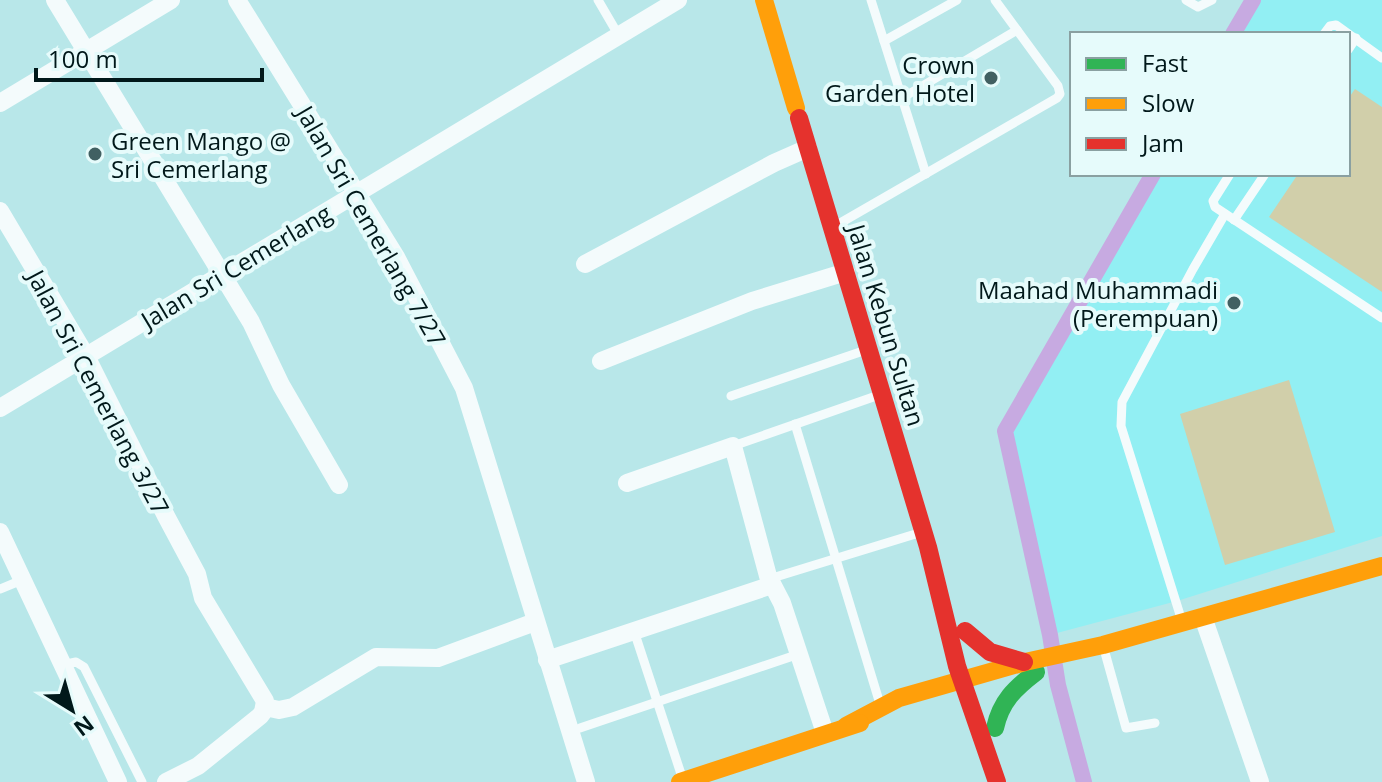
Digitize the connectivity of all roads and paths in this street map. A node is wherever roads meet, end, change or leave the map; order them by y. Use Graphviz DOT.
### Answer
graph roads {
  1 [pos="55,0"];
  2 [pos="171,0"];
  3 [pos="237,0"];
  4 [pos="598,0"];
  5 [pos="764,0"];
  6 [pos="871,0"];
  7 [pos="957,0"];
  8 [pos="995,0"];
  9 [pos="1186,0"];
  10 [pos="1212,0"];
  11 [pos="672,2"];
  12 [pos="1017,30"];
  13 [pos="1326,32"];
  14 [pos="1347,32"];
  15 [pos="1350,34"];
  16 [pos="619,36"];
  17 [pos="1356,38"];
  18 [pos="884,41"];
  19 [pos="1350,47"];
  20 [pos="85,52"];
  21 [pos="1382,58"];
  22 [pos="902,98"];
  23 [pos="0,103"];
  24 [pos="808,148"];
  25 [pos="926,174"];
  26 [pos="1229,176"];
  27 [pos="1263,176"];
  28 [pos="357,194"];
  29 [pos="0,211"];
  30 [pos="1230,217"];
  31 [pos="832,227"];
  32 [pos="585,264"];
  33 [pos="846,272"];
  34 [pos="223,274"];
  35 [pos="1382,318"];
  36 [pos="869,349"];
  37 [pos="86,356"];
  38 [pos="601,361"];
  39 [pos="882,394"];
  40 [pos="731,396"];
  41 [pos="0,408"];
  42 [pos="795,424"];
  43 [pos="733,446"];
  44 [pos="627,483"];
  45 [pos="339,485"];
  46 [pos="0,532"];
  47 [pos="926,539"];
  48 [pos="836,559"];
  49 [pos="1382,566"];
  50 [pos="22,580"];
  51 [pos="770,582"];
  52 [pos="0,589"];
  53 [pos="1203,617"];
  54 [pos="535,622"];
  55 [pos="1183,623"];
  56 [pos="634,631"];
  57 [pos="965,631"];
  58 [pos="1103,645"];
  59 [pos="799,654"];
  60 [pos="547,660"];
  61 [pos="62,665"];
  62 [pos="1035,666"];
  63 [pos="973,684"];
  64 [pos="657,702"];
  65 [pos="265,707"];
  66 [pos="881,707"];
  67 [pos="1155,723"];
  68 [pos="846,726"];
  69 [pos="580,728"];
  70 [pos="995,728"];
  71 [pos="825,733"];
  72 [pos="682,781"];
  73 [pos="118,782"];
  74 [pos="142,782"];
  75 [pos="166,782"];
  76 [pos="586,782"];
  77 [pos="997,782"];
  78 [pos="1013,782"];
  79 [pos="1260,782"];
  1 -- 20 [label="street"];
  2 -- 20 [label="street"];
  3 -- 28 [label="street, Jalan Sri Cemerlang 7/27"];
  4 -- 16 [label="lane"];
  5 -- 24 [label="main road, Jalan Kebun Sultan"];
  6 -- 18 [label="lane"];
  7 -- 18 [label="lane"];
  8 -- 12 [label="lane"];
  9 -- 10 [label="lane"];
  11 -- 16 [label="street, Jalan Sri Cemerlang"];
  12 -- 22 [label="lane"];
  12 -- 25 [label="lane"];
  13 -- 14 [label="lane"];
  15 -- 17 [label="lane"];
  16 -- 28 [label="street, Jalan Sri Cemerlang"];
  17 -- 19 [label="lane"];
  17 -- 21 [label="lane"];
  18 -- 22 [label="lane"];
  20 -- 23 [label="street"];
  20 -- 34 [label="street"];
  22 -- 25 [label="lane"];
  24 -- 31 [label="main road, Jalan Kebun Sultan"];
  24 -- 32 [label="street"];
  25 -- 31 [label="lane"];
  26 -- 30 [label="lane"];
  27 -- 30 [label="lane"];
  28 -- 34 [label="street, Jalan Sri Cemerlang"];
  28 -- 54 [label="street, Jalan Sri Cemerlang 7/27"];
  29 -- 37 [label="street, Jalan Sri Cemerlang 3/27"];
  30 -- 35 [label="lane"];
  30 -- 55 [label="lane"];
  31 -- 33 [label="main road, Jalan Kebun Sultan"];
  33 -- 36 [label="main road, Jalan Kebun Sultan"];
  33 -- 38 [label="street"];
  34 -- 37 [label="street, Jalan Sri Cemerlang"];
  34 -- 45 [label="street"];
  36 -- 39 [label="main road, Jalan Kebun Sultan"];
  36 -- 40 [label="lane"];
  37 -- 41 [label="street, Jalan Sri Cemerlang"];
  37 -- 65 [label="street, Jalan Sri Cemerlang 3/27"];
  39 -- 42 [label="lane"];
  39 -- 47 [label="main road, Jalan Kebun Sultan"];
  42 -- 43 [label="lane"];
  42 -- 48 [label="lane"];
  43 -- 44 [label="street"];
  43 -- 51 [label="street"];
  46 -- 50 [label="street"];
  47 -- 48 [label="lane"];
  47 -- 57 [label="main road, Jalan Kebun Sultan"];
  47 -- 63 [label="main road, Jalan Kebun Sultan"];
  48 -- 51 [label="lane"];
  48 -- 66 [label="lane"];
  49 -- 53 [label="main road"];
  50 -- 52 [label="lane"];
  50 -- 61 [label="street"];
  51 -- 56 [label="street"];
  51 -- 59 [label="street"];
  53 -- 55 [label="main road"];
  53 -- 79 [label="street"];
  54 -- 60 [label="street, Jalan Sri Cemerlang 7/27"];
  54 -- 65 [label="street"];
  55 -- 58 [label="main road"];
  56 -- 60 [label="street"];
  56 -- 64 [label="lane"];
  57 -- 62 [label="main road"];
  57 -- 63 [label="main road, Jalan Kebun Sultan"];
  58 -- 62 [label="main road"];
  58 -- 67 [label="lane"];
  59 -- 64 [label="lane"];
  59 -- 71 [label="street"];
  60 -- 76 [label="street, Jalan Sri Cemerlang 7/27"];
  61 -- 73 [label="street"];
  61 -- 74 [label="lane"];
  62 -- 63 [label="main road"];
  62 -- 70 [label="main road"];
  63 -- 66 [label="main road"];
  63 -- 68 [label="main road"];
  63 -- 70 [label="main road, Jalan Kebun Sultan"];
  63 -- 77 [label="main road, Jalan Kebun Sultan"];
  64 -- 69 [label="lane"];
  64 -- 72 [label="lane"];
  65 -- 75 [label="street"];
  66 -- 68 [label="main road"];
  68 -- 71 [label="main road"];
  70 -- 78 [label="main road, Jalan Kebun Sultan"];
  71 -- 72 [label="main road"];
}
